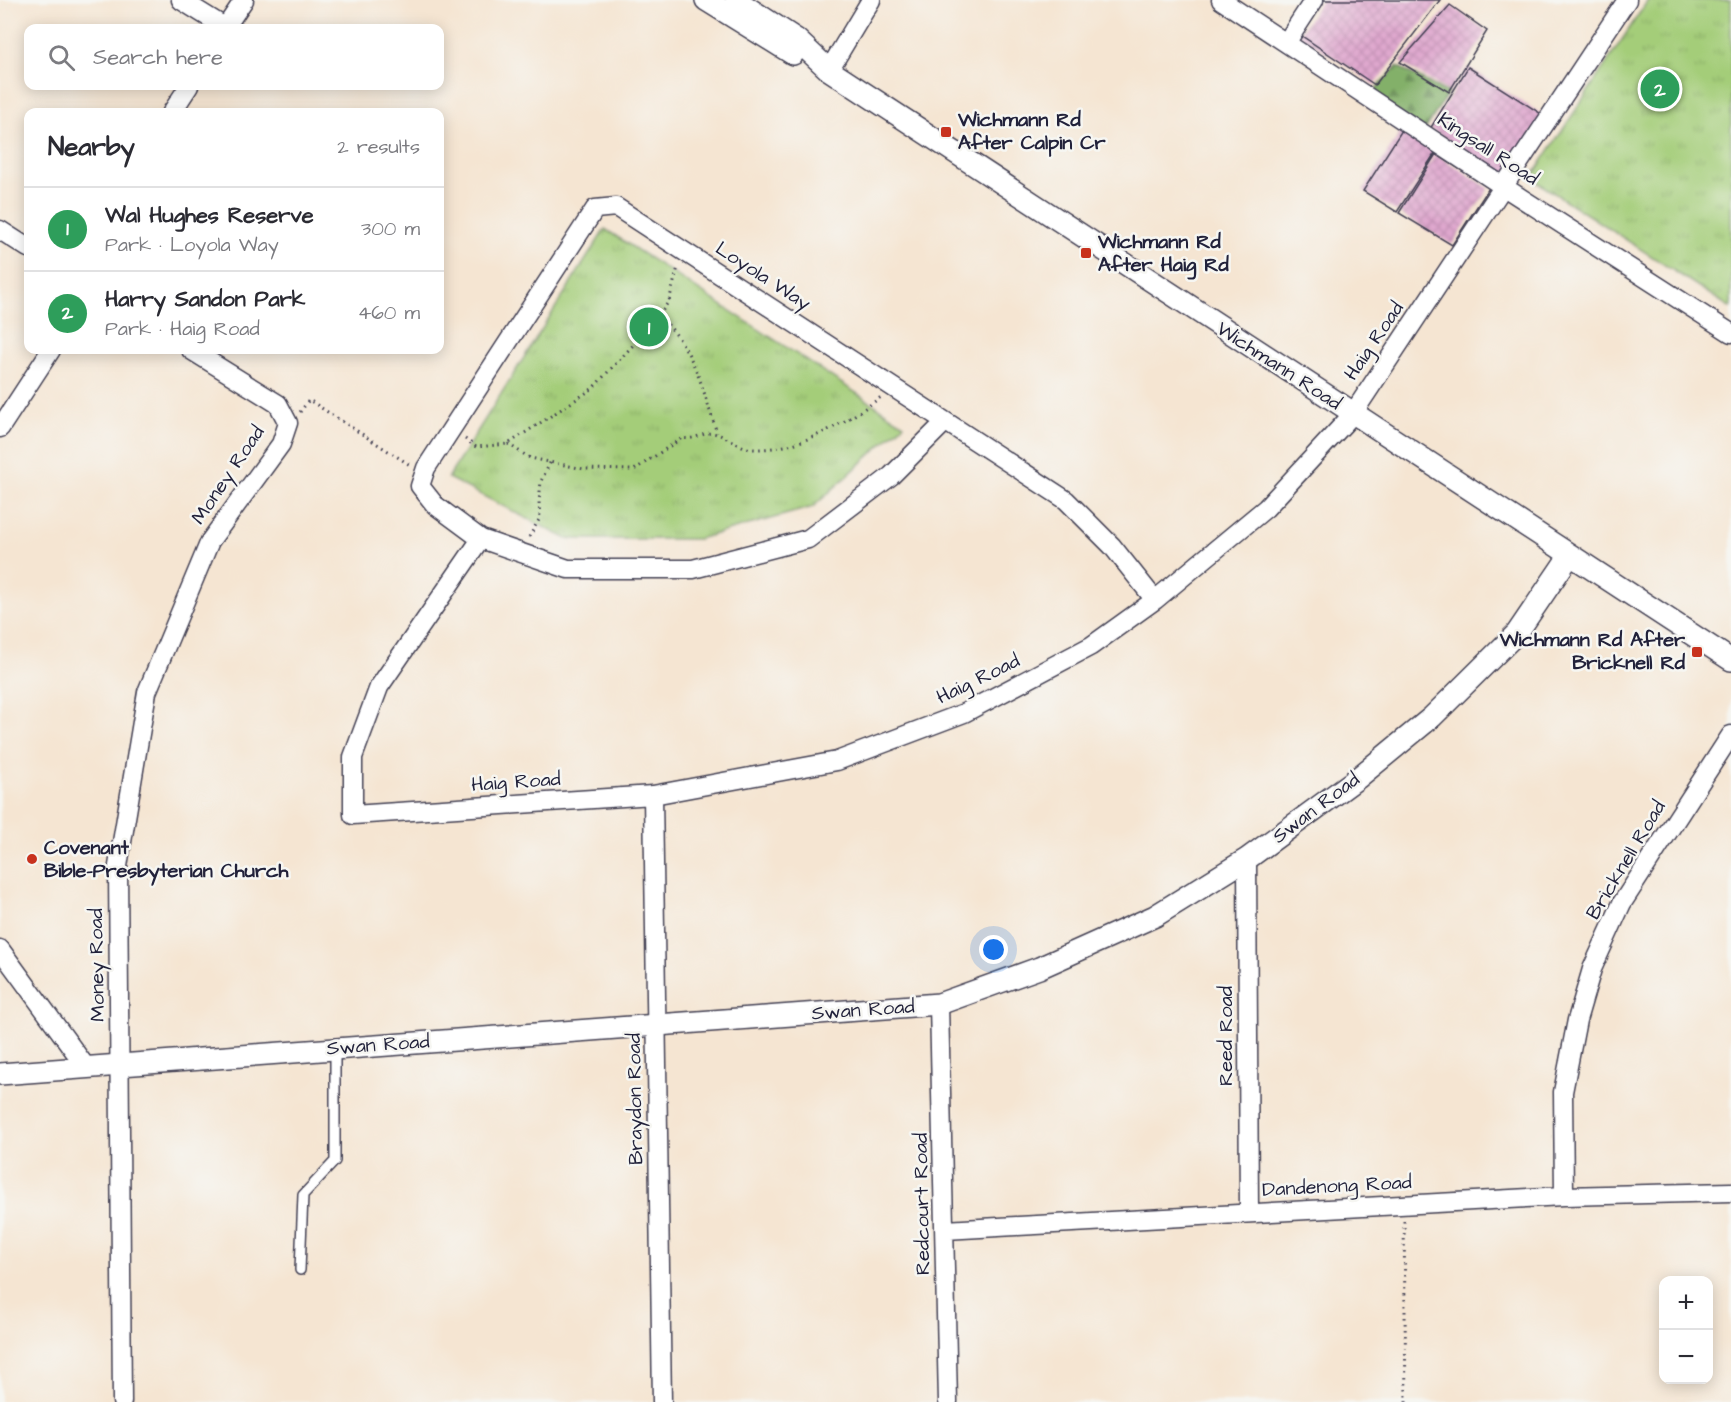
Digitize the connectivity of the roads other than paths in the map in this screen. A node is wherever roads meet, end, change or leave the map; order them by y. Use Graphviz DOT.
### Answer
graph roads {
  1 [pos="181,0"];
  2 [pos="244,0"];
  3 [pos="706,0"];
  4 [pos="736,0"];
  5 [pos="871,0"];
  6 [pos="1221,0"];
  7 [pos="1314,0"];
  8 [pos="1627,0"];
  9 [pos="219,24"];
  10 [pos="228,24"];
  11 [pos="1286,43"];
  12 [pos="830,70"];
  13 [pos="186,90"];
  14 [pos="175,108"];
  15 [pos="1503,187"];
  16 [pos="0,230"];
  17 [pos="24,245"];
  18 [pos="1731,333"];
  19 [pos="48,354"];
  20 [pos="197,354"];
  21 [pos="1352,414"];
  22 [pos="945,422"];
  23 [pos="0,428"];
  24 [pos="481,539"];
  25 [pos="1570,555"];
  26 [pos="1155,600"];
  27 [pos="1731,660"];
  28 [pos="1731,735"];
  29 [pos="653,795"];
  30 [pos="1247,859"];
  31 [pos="0,949"];
  32 [pos="939,1004"];
  33 [pos="656,1025"];
  34 [pos="335,1048"];
  35 [pos="122,1064"];
  36 [pos="86,1067"];
  37 [pos="0,1074"];
  38 [pos="1731,1192"];
  39 [pos="1564,1196"];
  40 [pos="1249,1213"];
  41 [pos="945,1230"];
  42 [pos="300,1270"];
  43 [pos="122,1402"];
  44 [pos="662,1402"];
  45 [pos="948,1402"];
  1 -- 9 [label="street"];
  2 -- 10 [label="street"];
  3 -- 12 [label="street, Wichmann Road"];
  4 -- 12 [label="street, Wichmann Road"];
  5 -- 12 [label="street"];
  6 -- 11 [label="street, Kingsall Road"];
  7 -- 11 [label="street"];
  8 -- 15 [label="street, Haig Road"];
  11 -- 15 [label="street, Kingsall Road"];
  12 -- 21 [label="street, Wichmann Road"];
  13 -- 14 [label="street"];
  15 -- 18 [label="street, Kingsall Road"];
  15 -- 21 [label="street, Haig Road"];
  16 -- 17 [label="street"];
  19 -- 23 [label="street"];
  20 -- 35 [label="street, Money Road"];
  21 -- 25 [label="street, Wichmann Road"];
  21 -- 26 [label="street, Haig Road"];
  22 -- 24 [label="street"];
  22 -- 24 [label="street, Loyola Way"];
  22 -- 26 [label="street, Loyola Way"];
  24 -- 29 [label="street, Haig Road"];
  25 -- 27 [label="street, Wichmann Road"];
  25 -- 30 [label="street, Swan Road"];
  26 -- 29 [label="street, Haig Road"];
  28 -- 39 [label="street, Bricknell Road"];
  29 -- 33 [label="street, Braydon Road"];
  30 -- 32 [label="street, Swan Road"];
  30 -- 40 [label="street, Reed Road"];
  31 -- 36 [label="street"];
  32 -- 33 [label="street, Swan Road"];
  32 -- 41 [label="street, Redcourt Road"];
  33 -- 34 [label="street, Swan Road"];
  33 -- 44 [label="street, Braydon Road"];
  34 -- 35 [label="street, Swan Road"];
  34 -- 42 [label="lane"];
  35 -- 36 [label="street, Swan Road"];
  35 -- 43 [label="street, Money Road"];
  36 -- 37 [label="street, Swan Road"];
  38 -- 39 [label="street, Dandenong Road"];
  39 -- 40 [label="street, Dandenong Road"];
  40 -- 41 [label="street, Dandenong Road"];
  41 -- 45 [label="street, Redcourt Road"];
}
